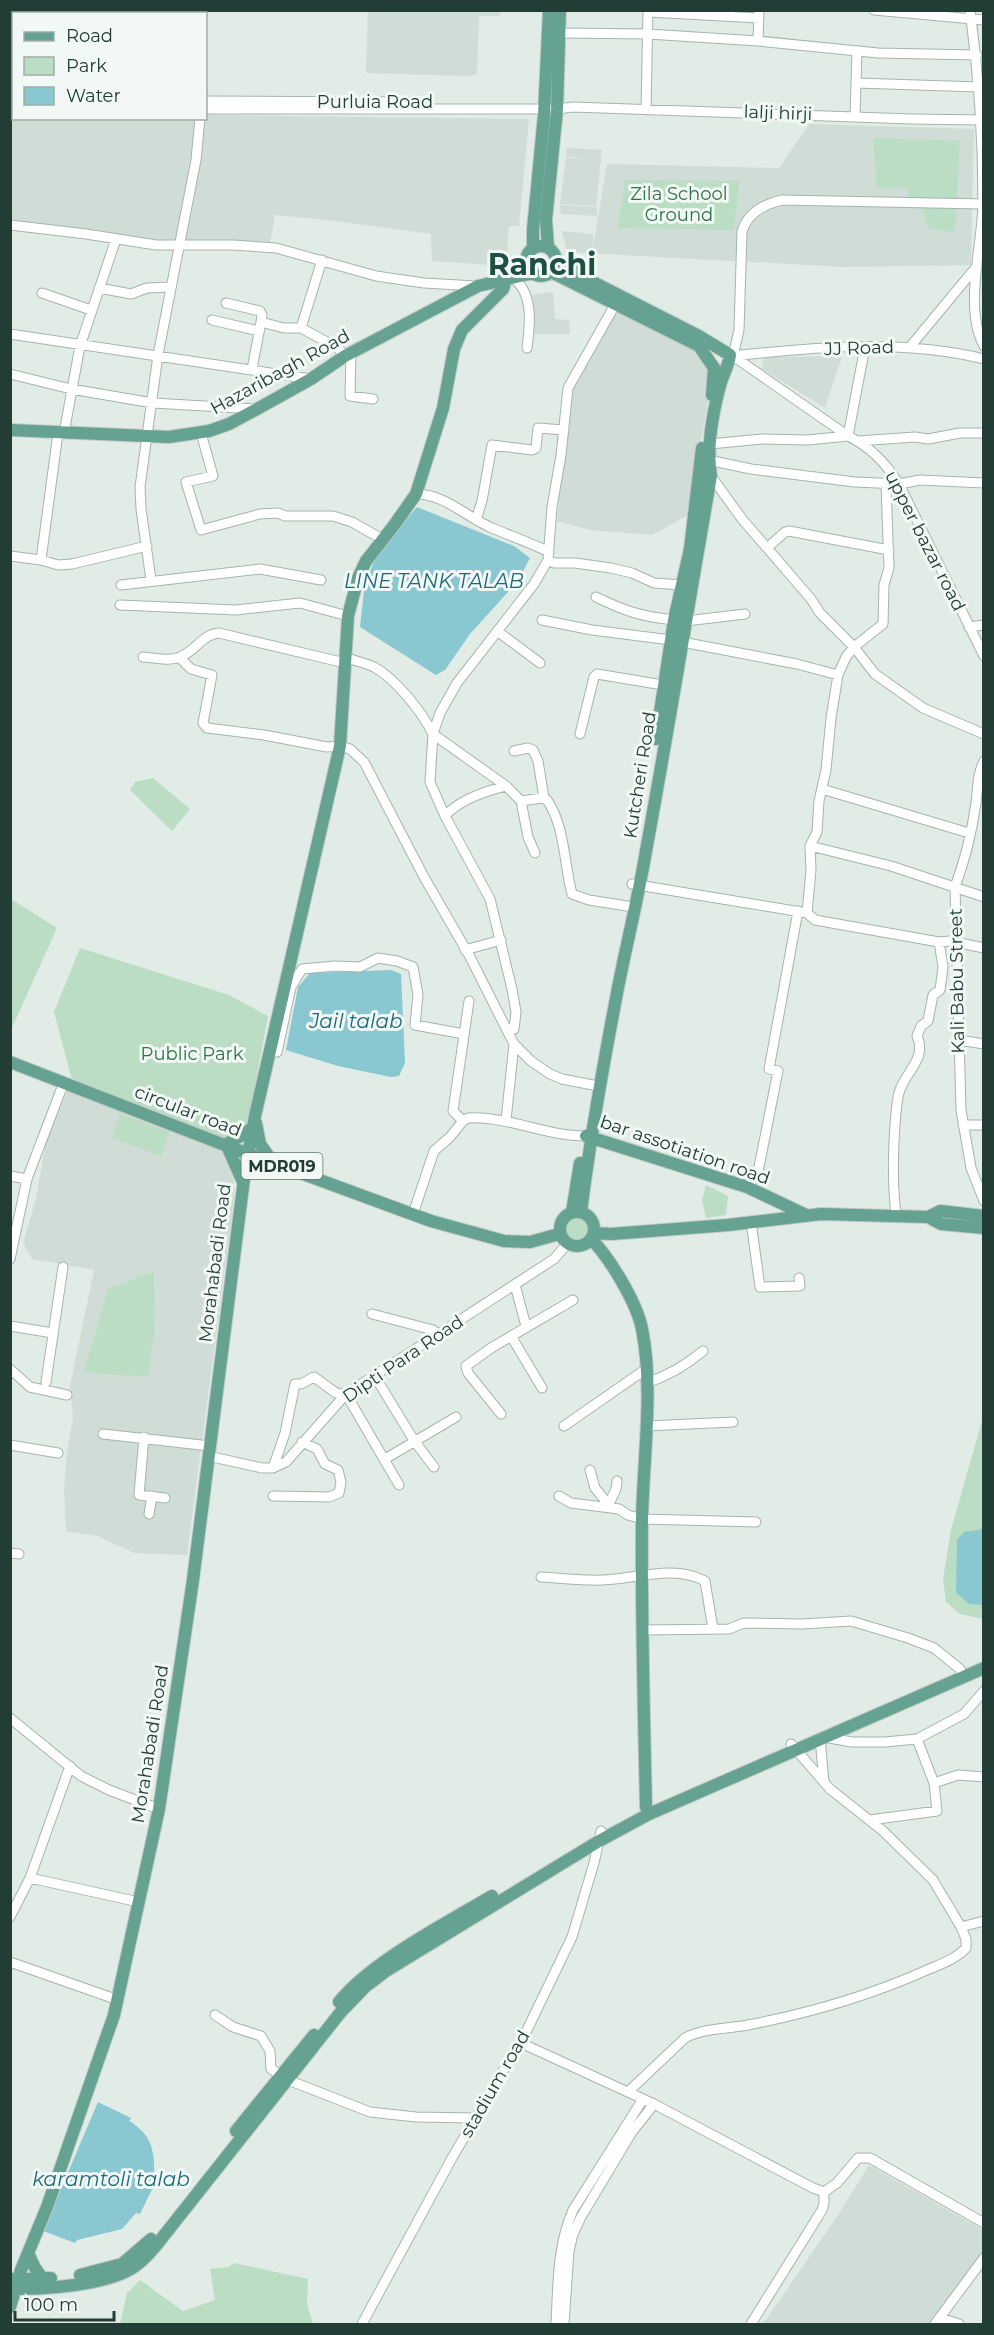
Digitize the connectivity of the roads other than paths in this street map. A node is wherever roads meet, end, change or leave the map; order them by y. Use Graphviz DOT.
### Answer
graph roads {
  1 [pos="549,10"];
  2 [pos="560,10"];
  3 [pos="874,10"];
  4 [pos="648,11"];
  5 [pos="759,14"];
  6 [pos="970,15"];
  7 [pos="984,20"];
  8 [pos="560,33"];
  9 [pos="648,34"];
  10 [pos="758,41"];
  11 [pos="857,51"];
  12 [pos="977,55"];
  13 [pos="856,83"];
  14 [pos="981,83"];
  15 [pos="207,101"];
  16 [pos="551,106"];
  17 [pos="207,109"];
  18 [pos="646,110"];
  19 [pos="855,116"];
  20 [pos="200,120"];
  21 [pos="983,120"];
  22 [pos="983,204"];
  23 [pos="10,225"];
  24 [pos="116,239"];
  25 [pos="179,246"];
  26 [pos="533,248"];
  27 [pos="548,248"];
  28 [pos="556,259"];
  29 [pos="322,260"];
  30 [pos="526,261"];
  31 [pos="977,266"];
  32 [pos="551,272"];
  33 [pos="533,273"];
  34 [pos="512,278"];
  35 [pos="478,286"];
  36 [pos="170,287"];
  37 [pos="99,288"];
  38 [pos="42,293"];
  39 [pos="226,303"];
  40 [pos="616,303"];
  41 [pos="91,310"];
  42 [pos="212,320"];
  43 [pos="260,326"];
  44 [pos="301,328"];
  45 [pos="980,328"];
  46 [pos="10,334"];
  47 [pos="80,346"];
  48 [pos="984,346"];
  49 [pos="865,347"];
  50 [pos="527,348"];
  51 [pos="909,348"];
  52 [pos="728,354"];
  53 [pos="348,355"];
  54 [pos="158,356"];
  55 [pos="984,359"];
  56 [pos="252,369"];
  57 [pos="10,374"];
  58 [pos="310,379"];
  59 [pos="71,388"];
  60 [pos="373,399"];
  61 [pos="153,403"];
  62 [pos="257,409"];
  63 [pos="10,430"];
  64 [pos="564,430"];
  65 [pos="984,432"];
  66 [pos="61,433"];
  67 [pos="201,433"];
  68 [pos="146,436"];
  69 [pos="848,436"];
  70 [pos="858,441"];
  71 [pos="710,444"];
  72 [pos="708,460"];
  73 [pos="711,476"];
  74 [pos="984,483"];
  75 [pos="886,484"];
  76 [pos="899,484"];
  77 [pos="416,494"];
  78 [pos="476,520"];
  79 [pos="382,539"];
  80 [pos="147,546"];
  81 [pos="766,548"];
  82 [pos="889,550"];
  83 [pos="10,556"];
  84 [pos="549,556"];
  85 [pos="41,560"];
  86 [pos="151,580"];
  87 [pos="321,580"];
  88 [pos="121,585"];
  89 [pos="682,585"];
  90 [pos="596,597"];
  91 [pos="120,605"];
  92 [pos="745,614"];
  93 [pos="348,616"];
  94 [pos="542,620"];
  95 [pos="680,620"];
  96 [pos="984,625"];
  97 [pos="969,627"];
  98 [pos="497,631"];
  99 [pos="676,641"];
  100 [pos="854,647"];
  101 [pos="984,656"];
  102 [pos="143,657"];
  103 [pos="180,658"];
  104 [pos="346,658"];
  105 [pos="540,663"];
  106 [pos="838,675"];
  107 [pos="663,685"];
  108 [pos="433,734"];
  109 [pos="580,734"];
  110 [pos="984,734"];
  111 [pos="340,746"];
  112 [pos="514,751"];
  113 [pos="984,761"];
  114 [pos="506,786"];
  115 [pos="822,789"];
  116 [pos="544,798"];
  117 [pos="521,801"];
  118 [pos="445,816"];
  119 [pos="969,833"];
  120 [pos="810,846"];
  121 [pos="535,853"];
  122 [pos="636,884"];
  123 [pos="955,886"];
  124 [pos="984,897"];
  125 [pos="627,906"];
  126 [pos="803,912"];
  127 [pos="501,940"];
  128 [pos="939,942"];
  129 [pos="956,943"];
  130 [pos="984,948"];
  131 [pos="465,950"];
  132 [pos="469,1001"];
  133 [pos="508,1029"];
  134 [pos="464,1034"];
  135 [pos="959,1040"];
  136 [pos="514,1044"];
  137 [pos="984,1044"];
  138 [pos="270,1052"];
  139 [pos="10,1062"];
  140 [pos="64,1082"];
  141 [pos="593,1085"];
  142 [pos="463,1120"];
  143 [pos="506,1120"];
  144 [pos="254,1121"];
  145 [pos="963,1125"];
  146 [pos="984,1125"];
  147 [pos="588,1136"];
  148 [pos="226,1146"];
  149 [pos="248,1154"];
  150 [pos="270,1161"];
  151 [pos="10,1176"];
  152 [pos="244,1177"];
  153 [pos="27,1179"];
  154 [pos="747,1187"];
  155 [pos="984,1201"];
  156 [pos="577,1212"];
  157 [pos="413,1214"];
  158 [pos="807,1215"];
  159 [pos="896,1215"];
  160 [pos="927,1216"];
  161 [pos="984,1216"];
  162 [pos="751,1222"];
  163 [pos="984,1228"];
  164 [pos="560,1233"];
  165 [pos="611,1234"];
  166 [pos="593,1236"];
  167 [pos="567,1244"];
  168 [pos="10,1259"];
  169 [pos="612,1264"];
  170 [pos="63,1267"];
  171 [pos="799,1278"];
  172 [pos="515,1285"];
  173 [pos="573,1300"];
  174 [pos="372,1314"];
  175 [pos="10,1326"];
  176 [pos="526,1326"];
  177 [pos="53,1333"];
  178 [pos="437,1334"];
  179 [pos="512,1335"];
  180 [pos="703,1351"];
  181 [pos="10,1369"];
  182 [pos="646,1369"];
  183 [pos="374,1375"];
  184 [pos="46,1382"];
  185 [pos="646,1383"];
  186 [pos="542,1388"];
  187 [pos="346,1394"];
  188 [pos="67,1395"];
  189 [pos="501,1414"];
  190 [pos="456,1417"];
  191 [pos="733,1422"];
  192 [pos="564,1426"];
  193 [pos="646,1426"];
  194 [pos="103,1434"];
  195 [pos="144,1437"];
  196 [pos="302,1442"];
  197 [pos="415,1442"];
  198 [pos="10,1445"];
  199 [pos="209,1451"];
  200 [pos="58,1452"];
  201 [pos="385,1459"];
  202 [pos="434,1467"];
  203 [pos="273,1468"];
  204 [pos="590,1470"];
  205 [pos="617,1481"];
  206 [pos="399,1485"];
  207 [pos="152,1496"];
  208 [pos="273,1496"];
  209 [pos="559,1496"];
  210 [pos="165,1498"];
  211 [pos="608,1506"];
  212 [pos="149,1514"];
  213 [pos="642,1519"];
  214 [pos="756,1522"];
  215 [pos="643,1575"];
  216 [pos="541,1578"];
  217 [pos="713,1629"];
  218 [pos="642,1630"];
  219 [pos="984,1660"];
  220 [pos="984,1668"];
  221 [pos="962,1673"];
  222 [pos="984,1691"];
  223 [pos="10,1718"];
  224 [pos="822,1737"];
  225 [pos="917,1739"];
  226 [pos="793,1747"];
  227 [pos="70,1767"];
  228 [pos="984,1777"];
  229 [pos="824,1782"];
  230 [pos="934,1783"];
  231 [pos="159,1809"];
  232 [pos="647,1810"];
  233 [pos="870,1820"];
  234 [pos="600,1836"];
  235 [pos="30,1878"];
  236 [pos="139,1902"];
  237 [pos="12,1913"];
  238 [pos="984,1921"];
  239 [pos="961,1927"];
  240 [pos="10,1962"];
  241 [pos="118,2000"];
  242 [pos="215,2015"];
  243 [pos="521,2043"];
  244 [pos="284,2078"];
  245 [pos="628,2092"];
  246 [pos="643,2098"];
  247 [pos="654,2104"];
  248 [pos="475,2118"];
  249 [pos="824,2192"];
  250 [pos="984,2223"];
  251 [pos="28,2253"];
  252 [pos="982,2263"];
  253 [pos="43,2279"];
  254 [pos="13,2284"];
  255 [pos="10,2307"];
  256 [pos="938,2321"];
  257 [pos="362,2325"];
  258 [pos="556,2325"];
  259 [pos="564,2325"];
  260 [pos="751,2325"];
  261 [pos="959,2325"];
  1 -- 16 [label="main road"];
  2 -- 8 [label="main road"];
  3 -- 6 [label="street"];
  4 -- 5 [label="street"];
  4 -- 9 [label="street"];
  5 -- 10 [label="street"];
  6 -- 7 [label="street"];
  6 -- 12 [label="street"];
  8 -- 9 [label="street"];
  8 -- 16 [label="main road"];
  9 -- 10 [label="street"];
  9 -- 18 [label="street"];
  10 -- 11 [label="street"];
  11 -- 12 [label="street"];
  11 -- 13 [label="street"];
  12 -- 14 [label="street"];
  13 -- 14 [label="street"];
  13 -- 19 [label="street"];
  14 -- 21 [label="street"];
  15 -- 16 [label="street, Purluia Road"];
  16 -- 17 [label="street, Purluia Road"];
  16 -- 18 [label="street, lalji hirji"];
  16 -- 26 [label="main road"];
  16 -- 27 [label="main road"];
  18 -- 19 [label="street, lalji hirji"];
  19 -- 21 [label="street, lalji hirji"];
  20 -- 25 [label="street"];
  21 -- 22 [label="street"];
  22 -- 31 [label="street"];
  22 -- 52 [label="street"];
  23 -- 24 [label="street"];
  24 -- 25 [label="street"];
  24 -- 37 [label="street"];
  25 -- 29 [label="street"];
  25 -- 36 [label="street"];
  26 -- 27 [label="main road"];
  26 -- 30 [label="main road"];
  27 -- 28 [label="main road"];
  28 -- 32 [label="main road"];
  28 -- 52 [label="main road"];
  29 -- 35 [label="street"];
  29 -- 44 [label="street"];
  30 -- 33 [label="main road"];
  30 -- 34 [label="main road"];
  31 -- 45 [label="street"];
  31 -- 51 [label="street"];
  32 -- 33 [label="main road"];
  32 -- 40 [label="main road"];
  33 -- 34 [label="main road, Hazaribagh Road"];
  34 -- 35 [label="main road, Hazaribagh Road"];
  34 -- 50 [label="street"];
  34 -- 77 [label="main road, Morahabadi Road"];
  35 -- 53 [label="main road, Hazaribagh Road"];
  36 -- 37 [label="street"];
  36 -- 54 [label="street"];
  37 -- 41 [label="street"];
  38 -- 41 [label="street"];
  39 -- 43 [label="street"];
  40 -- 64 [label="street"];
  40 -- 89 [label="main road"];
  41 -- 47 [label="street"];
  42 -- 43 [label="street"];
  43 -- 44 [label="street"];
  43 -- 56 [label="street"];
  44 -- 53 [label="street"];
  45 -- 48 [label="street"];
  46 -- 47 [label="street"];
  47 -- 54 [label="street"];
  47 -- 59 [label="street"];
  49 -- 51 [label="street, JJ Road"];
  49 -- 52 [label="street, JJ Road"];
  49 -- 69 [label="street"];
  51 -- 55 [label="street, JJ Road"];
  52 -- 69 [label="street, upper bazar road"];
  52 -- 71 [label="main road, Kutcheri Road"];
  53 -- 58 [label="main road, Hazaribagh Road"];
  53 -- 60 [label="street"];
  54 -- 56 [label="street"];
  54 -- 61 [label="street"];
  56 -- 58 [label="street"];
  57 -- 59 [label="street"];
  58 -- 62 [label="main road, Hazaribagh Road"];
  59 -- 61 [label="street"];
  59 -- 66 [label="street"];
  61 -- 62 [label="street"];
  61 -- 68 [label="street"];
  62 -- 67 [label="main road, Hazaribagh Road"];
  63 -- 66 [label="main road, Hazaribagh Road"];
  64 -- 78 [label="street"];
  64 -- 84 [label="street"];
  65 -- 70 [label="street"];
  66 -- 68 [label="main road, Hazaribagh Road"];
  66 -- 85 [label="street"];
  67 -- 68 [label="main road, Hazaribagh Road"];
  67 -- 79 [label="street"];
  68 -- 80 [label="street"];
  69 -- 70 [label="street, upper bazar road"];
  69 -- 71 [label="street"];
  70 -- 76 [label="street, upper bazar road"];
  71 -- 72 [label="main road, Kutcheri Road"];
  72 -- 73 [label="main road, Kutcheri Road"];
  72 -- 75 [label="street"];
  73 -- 81 [label="street"];
  73 -- 95 [label="main road, Kutcheri Road"];
  74 -- 76 [label="street"];
  75 -- 76 [label="street"];
  75 -- 82 [label="street"];
  76 -- 97 [label="street, upper bazar road"];
  77 -- 78 [label="street"];
  77 -- 79 [label="main road, Morahabadi Road"];
  78 -- 84 [label="street"];
  79 -- 93 [label="main road, Morahabadi Road"];
  80 -- 85 [label="street"];
  80 -- 86 [label="street"];
  81 -- 82 [label="street"];
  81 -- 100 [label="street"];
  82 -- 100 [label="street"];
  83 -- 85 [label="street"];
  84 -- 89 [label="street"];
  84 -- 98 [label="street"];
  86 -- 87 [label="street"];
  86 -- 88 [label="street"];
  89 -- 95 [label="main road"];
  90 -- 95 [label="street"];
  91 -- 93 [label="street"];
  92 -- 95 [label="street"];
  93 -- 104 [label="main road, Morahabadi Road"];
  94 -- 99 [label="street"];
  95 -- 99 [label="main road, Kutcheri Road"];
  96 -- 97 [label="street"];
  97 -- 101 [label="street, upper bazar road"];
  98 -- 105 [label="street"];
  98 -- 108 [label="street"];
  99 -- 106 [label="street"];
  99 -- 107 [label="main road"];
  99 -- 122 [label="main road, Kutcheri Road"];
  100 -- 106 [label="street"];
  100 -- 110 [label="street"];
  102 -- 103 [label="street"];
  103 -- 104 [label="street"];
  103 -- 111 [label="street"];
  104 -- 108 [label="street"];
  104 -- 111 [label="main road, Morahabadi Road"];
  106 -- 115 [label="street"];
  107 -- 109 [label="street"];
  107 -- 122 [label="main road"];
  108 -- 114 [label="street"];
  108 -- 118 [label="street"];
  111 -- 131 [label="street"];
  111 -- 138 [label="main road, Morahabadi Road"];
  112 -- 116 [label="street"];
  113 -- 119 [label="street, Kali Babu Street"];
  114 -- 117 [label="street"];
  114 -- 118 [label="street"];
  115 -- 119 [label="street"];
  115 -- 120 [label="street"];
  116 -- 117 [label="street"];
  116 -- 125 [label="street"];
  117 -- 121 [label="street"];
  118 -- 127 [label="street"];
  119 -- 123 [label="street, Kali Babu Street"];
  120 -- 123 [label="street"];
  120 -- 126 [label="street"];
  122 -- 125 [label="main road"];
  122 -- 126 [label="street"];
  122 -- 147 [label="main road, Kutcheri Road"];
  123 -- 124 [label="street"];
  123 -- 129 [label="street, Kali Babu Street"];
  125 -- 141 [label="main road"];
  126 -- 128 [label="street"];
  126 -- 154 [label="street"];
  127 -- 131 [label="street"];
  127 -- 133 [label="street"];
  128 -- 129 [label="street"];
  128 -- 159 [label="street"];
  129 -- 130 [label="street"];
  129 -- 135 [label="street, Kali Babu Street"];
  131 -- 133 [label="street"];
  132 -- 134 [label="street"];
  133 -- 136 [label="street"];
  134 -- 138 [label="street"];
  134 -- 142 [label="street"];
  135 -- 137 [label="street"];
  135 -- 145 [label="street, Kali Babu Street"];
  136 -- 141 [label="street"];
  136 -- 143 [label="street"];
  138 -- 144 [label="main road, Morahabadi Road"];
  139 -- 140 [label="main road, circular road / MDR019"];
  140 -- 148 [label="main road, circular road / MDR019"];
  140 -- 153 [label="street"];
  141 -- 147 [label="main road"];
  142 -- 143 [label="street"];
  142 -- 157 [label="street"];
  143 -- 147 [label="street"];
  144 -- 148 [label="main road"];
  144 -- 149 [label="main road, Morahabadi Road"];
  144 -- 150 [label="main road"];
  145 -- 146 [label="street"];
  145 -- 155 [label="street, Kali Babu Street"];
  147 -- 154 [label="main road, bar assotiation road"];
  147 -- 156 [label="main road, Kutcheri Road"];
  148 -- 149 [label="main road, circular road / MDR019"];
  148 -- 152 [label="main road"];
  149 -- 150 [label="main road, circular road / MDR019"];
  149 -- 152 [label="main road, Morahabadi Road"];
  150 -- 152 [label="main road"];
  150 -- 157 [label="main road, circular road / MDR019"];
  151 -- 153 [label="street"];
  152 -- 199 [label="main road, Morahabadi Road"];
  153 -- 168 [label="street"];
  154 -- 158 [label="main road, bar assotiation road"];
  156 -- 164 [label="main road"];
  156 -- 166 [label="main road"];
  157 -- 164 [label="main road, circular road / MDR019"];
  158 -- 159 [label="main road"];
  158 -- 162 [label="main road"];
  159 -- 160 [label="main road"];
  160 -- 161 [label="main road"];
  160 -- 163 [label="main road"];
  162 -- 165 [label="main road"];
  162 -- 171 [label="street"];
  164 -- 167 [label="main road"];
  165 -- 166 [label="main road"];
  165 -- 169 [label="main road"];
  166 -- 167 [label="main road"];
  166 -- 169 [label="main road"];
  167 -- 172 [label="street, Dipti Para Road"];
  169 -- 182 [label="main road"];
  170 -- 177 [label="street"];
  172 -- 176 [label="street"];
  172 -- 178 [label="street, Dipti Para Road"];
  173 -- 176 [label="street"];
  174 -- 178 [label="street"];
  175 -- 177 [label="street"];
  176 -- 179 [label="street"];
  177 -- 184 [label="street"];
  178 -- 183 [label="street, Dipti Para Road"];
  179 -- 186 [label="street"];
  179 -- 189 [label="street"];
  180 -- 185 [label="street"];
  181 -- 188 [label="street"];
  182 -- 185 [label="main road"];
  182 -- 192 [label="street"];
  183 -- 187 [label="street, Dipti Para Road"];
  183 -- 197 [label="street"];
  185 -- 193 [label="main road"];
  187 -- 196 [label="street, Dipti Para Road"];
  187 -- 201 [label="street"];
  187 -- 203 [label="street"];
  190 -- 197 [label="street"];
  191 -- 193 [label="street"];
  193 -- 213 [label="main road"];
  194 -- 195 [label="street"];
  195 -- 199 [label="street"];
  195 -- 207 [label="street"];
  196 -- 203 [label="street, Dipti Para Road"];
  196 -- 208 [label="street"];
  197 -- 201 [label="street"];
  197 -- 202 [label="street"];
  198 -- 200 [label="street"];
  199 -- 203 [label="street"];
  199 -- 231 [label="main road, Morahabadi Road"];
  201 -- 206 [label="street"];
  204 -- 211 [label="street"];
  205 -- 211 [label="street"];
  207 -- 210 [label="street"];
  207 -- 212 [label="street"];
  209 -- 211 [label="street"];
  211 -- 213 [label="street"];
  213 -- 214 [label="street"];
  213 -- 215 [label="main road"];
  215 -- 216 [label="street"];
  215 -- 217 [label="street"];
  215 -- 218 [label="main road"];
  217 -- 218 [label="street"];
  217 -- 221 [label="street"];
  218 -- 232 [label="main road"];
  219 -- 221 [label="main road"];
  220 -- 221 [label="main road"];
  221 -- 224 [label="main road"];
  221 -- 226 [label="main road"];
  222 -- 225 [label="street"];
  223 -- 227 [label="street"];
  224 -- 225 [label="street"];
  224 -- 226 [label="main road"];
  224 -- 229 [label="street"];
  225 -- 230 [label="street"];
  226 -- 229 [label="street"];
  226 -- 232 [label="main road"];
  227 -- 231 [label="street"];
  227 -- 235 [label="street"];
  228 -- 230 [label="street"];
  229 -- 233 [label="street"];
  230 -- 233 [label="street"];
  231 -- 236 [label="main road, Morahabadi Road"];
  232 -- 234 [label="main road"];
  233 -- 239 [label="street"];
  234 -- 243 [label="street, stadium road"];
  234 -- 244 [label="main road"];
  235 -- 236 [label="street"];
  235 -- 237 [label="street"];
  236 -- 241 [label="main road, Morahabadi Road"];
  238 -- 239 [label="street"];
  239 -- 245 [label="street"];
  240 -- 241 [label="street"];
  241 -- 251 [label="main road, Morahabadi Road"];
  242 -- 244 [label="street"];
  243 -- 245 [label="street"];
  243 -- 248 [label="street, stadium road"];
  244 -- 248 [label="street"];
  244 -- 253 [label="main road"];
  244 -- 254 [label="main road"];
  245 -- 246 [label="street"];
  246 -- 247 [label="street"];
  246 -- 258 [label="street"];
  247 -- 249 [label="street"];
  247 -- 259 [label="street"];
  248 -- 257 [label="street, stadium road"];
  249 -- 250 [label="street"];
  249 -- 260 [label="street"];
  251 -- 253 [label="main road"];
  251 -- 254 [label="main road, Morahabadi Road"];
  252 -- 256 [label="street"];
  253 -- 254 [label="main road"];
  254 -- 255 [label="main road, Morahabadi Road"];
  256 -- 261 [label="street"];
}
